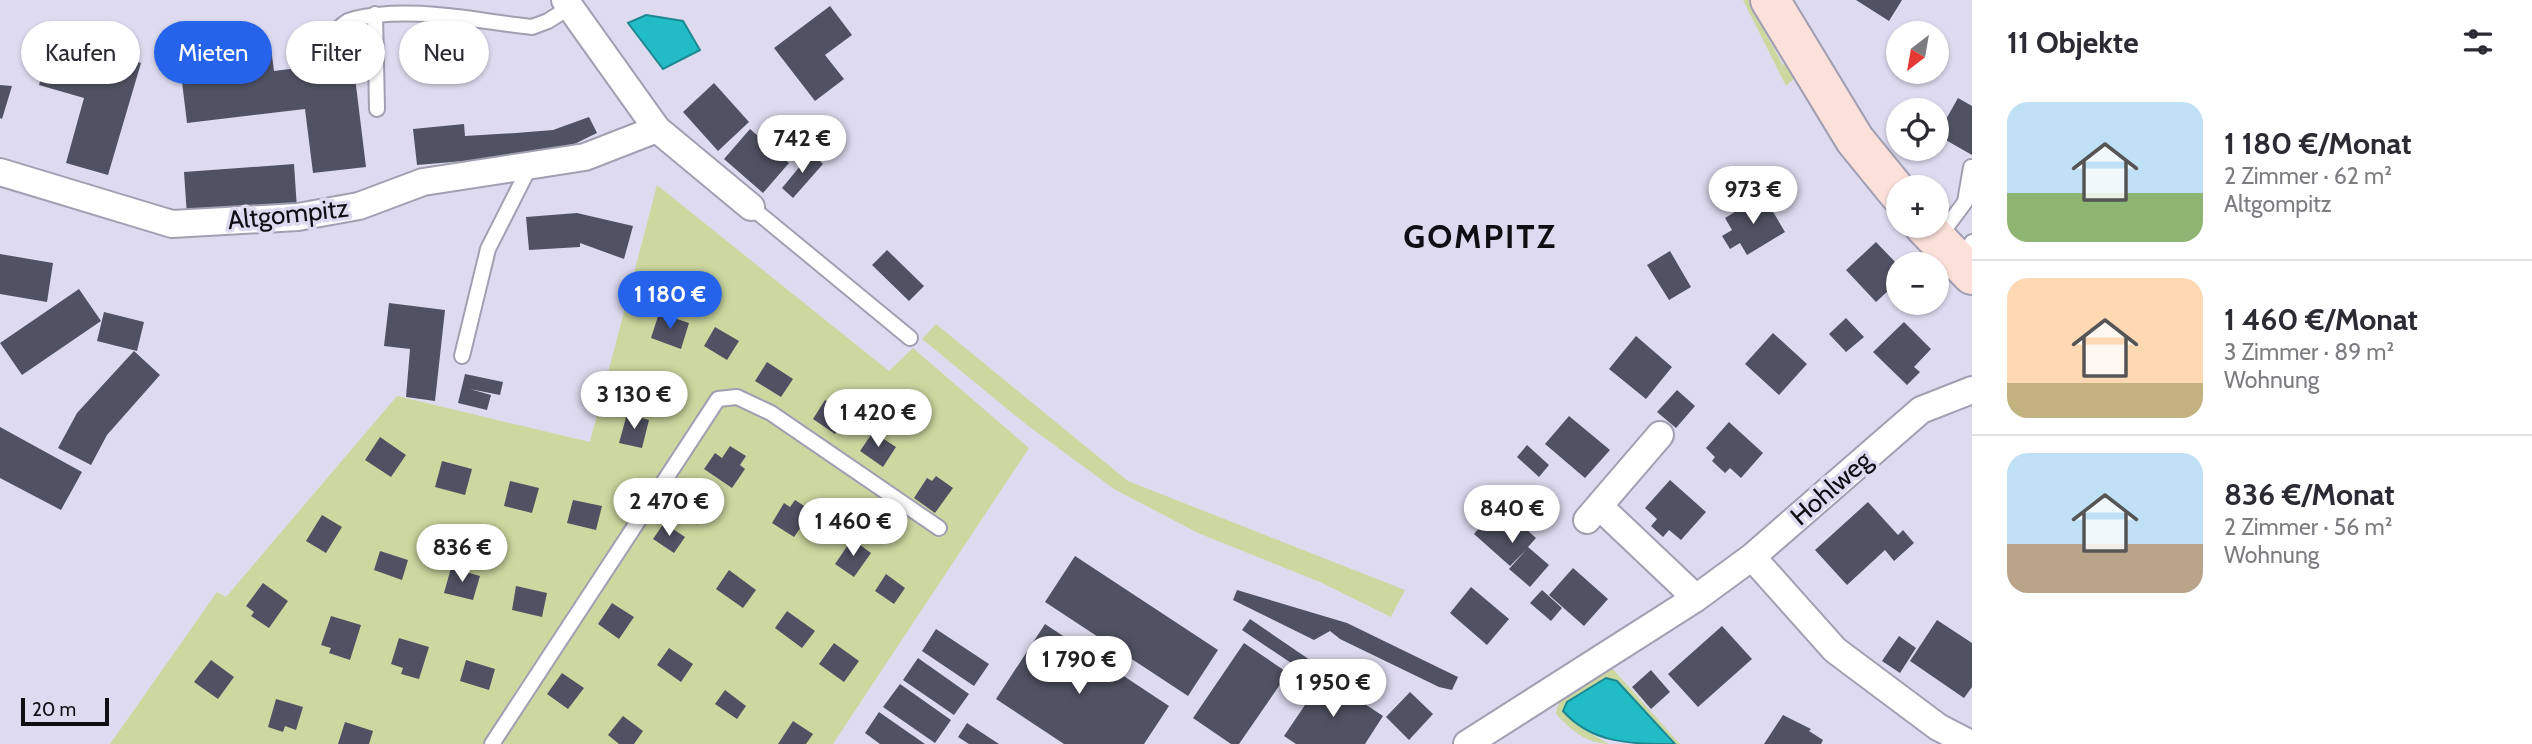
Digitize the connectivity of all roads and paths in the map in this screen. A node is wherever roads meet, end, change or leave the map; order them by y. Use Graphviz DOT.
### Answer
graph roads {
  1 [pos="1770,0"];
  2 [pos="567,4"];
  3 [pos="375,14"];
  4 [pos="347,21"];
  5 [pos="377,109"];
  6 [pos="657,130"];
  7 [pos="530,166"];
  8 [pos="1971,167"];
  9 [pos="0,172"];
  10 [pos="1886,178"];
  11 [pos="751,207"];
  12 [pos="1953,249"];
  13 [pos="910,338"];
  14 [pos="462,356"];
  15 [pos="1972,390"];
  16 [pos="1660,435"];
  17 [pos="939,528"];
  18 [pos="1752,557"];
  19 [pos="1696,598"];
  20 [pos="492,744"];
  21 [pos="1467,744"];
  22 [pos="1972,744"];
  1 -- 10 [label="street"];
  2 -- 3 [label="lane"];
  2 -- 6 [label="street"];
  3 -- 4 [label="lane"];
  3 -- 5 [label="lane"];
  6 -- 7 [label="street, Altgompitz"];
  6 -- 11 [label="street"];
  7 -- 9 [label="street, Altgompitz"];
  7 -- 14 [label="lane"];
  8 -- 12 [label="lane"];
  11 -- 13 [label="lane"];
  15 -- 18 [label="street, Hohlweg"];
  16 -- 19 [label="street"];
  17 -- 20 [label="lane"];
  18 -- 19 [label="street, Hohlweg"];
  18 -- 22 [label="street"];
  19 -- 21 [label="street, Hohlweg"];
}
